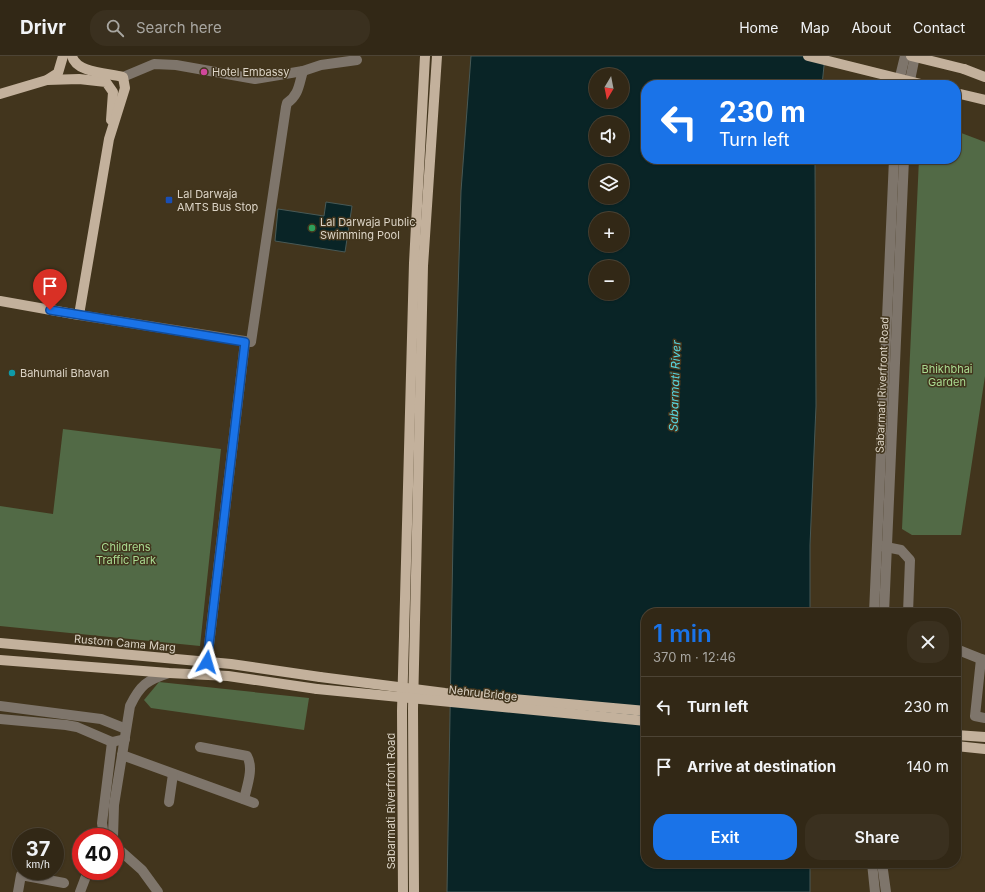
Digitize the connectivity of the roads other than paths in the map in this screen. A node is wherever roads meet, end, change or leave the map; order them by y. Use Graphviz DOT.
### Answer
graph roads {
  1 [pos="63,56"];
  2 [pos="72,56"];
  3 [pos="168,56"];
  4 [pos="425,56"];
  5 [pos="437,56"];
  6 [pos="808,56"];
  7 [pos="905,56"];
  8 [pos="911,56"];
  9 [pos="915,56"];
  10 [pos="357,60"];
  11 [pos="322,61"];
  12 [pos="152,62"];
  13 [pos="964,69"];
  14 [pos="303,71"];
  15 [pos="980,71"];
  16 [pos="123,77"];
  17 [pos="985,77"];
  18 [pos="47,80"];
  19 [pos="899,80"];
  20 [pos="905,80"];
  21 [pos="910,80"];
  22 [pos="0,94"];
  23 [pos="961,94"];
  24 [pos="981,97"];
  25 [pos="109,139"];
  26 [pos="894,164"];
  27 [pos="904,164"];
  28 [pos="0,301"];
  29 [pos="79,316"];
  30 [pos="245,342"];
  31 [pos="882,546"];
  32 [pos="875,608"];
  33 [pos="884,608"];
  34 [pos="908,608"];
  35 [pos="0,643"];
  36 [pos="961,651"];
  37 [pos="0,660"];
  38 [pos="983,660"];
  39 [pos="207,662"];
  40 [pos="169,673"];
  41 [pos="320,677"];
  42 [pos="0,706"];
  43 [pos="641,711"];
  44 [pos="985,718"];
  45 [pos="0,719"];
  46 [pos="641,721"];
  47 [pos="126,734"];
  48 [pos="961,735"];
  49 [pos="985,737"];
  50 [pos="112,742"];
  51 [pos="200,747"];
  52 [pos="961,747"];
  53 [pos="985,749"];
  54 [pos="122,755"];
  55 [pos="173,774"];
  56 [pos="244,799"];
  57 [pos="168,802"];
  58 [pos="254,803"];
  59 [pos="102,828"];
  60 [pos="113,828"];
  61 [pos="124,854"];
  62 [pos="873,868"];
  63 [pos="883,868"];
  64 [pos="85,880"];
  65 [pos="64,883"];
  66 [pos="18,892"];
  67 [pos="80,892"];
  68 [pos="158,892"];
  69 [pos="403,892"];
  70 [pos="414,892"];
  71 [pos="875,892"];
  72 [pos="886,892"];
  1 -- 18 [label="main road"];
  2 -- 16 [label="main road"];
  3 -- 12 [label="street"];
  4 -- 69 [label="main road, Sabarmati Riverfront Road"];
  5 -- 70 [label="main road"];
  6 -- 20 [label="main road, bridge"];
  7 -- 19 [label="street"];
  8 -- 13 [label="main road, bridge"];
  9 -- 21 [label="street"];
  10 -- 11 [label="street"];
  11 -- 14 [label="street"];
  12 -- 14 [label="street"];
  12 -- 16 [label="street"];
  13 -- 15 [label="main road"];
  13 -- 17 [label="main road"];
  14 -- 30 [label="street"];
  16 -- 25 [label="main road"];
  18 -- 22 [label="main road"];
  18 -- 25 [label="main road"];
  23 -- 24 [label="main road"];
  25 -- 29 [label="main road"];
  26 -- 31 [label="street, Sabarmati Riverfront Road"];
  27 -- 31 [label="street, Sabarmati Riverfront Road"];
  28 -- 29 [label="main road"];
  29 -- 30 [label="street"];
  30 -- 39 [label="street"];
  31 -- 32 [label="street, Sabarmati Riverfront Road"];
  31 -- 33 [label="street, Sabarmati Riverfront Road"];
  31 -- 34 [label="street"];
  35 -- 39 [label="main road, Rustom Cama Marg"];
  36 -- 38 [label="street"];
  37 -- 40 [label="main road"];
  38 -- 44 [label="street"];
  39 -- 41 [label="main road, Rustom Cama Marg"];
  40 -- 46 [label="main road, Nehru Bridge, bridge"];
  40 -- 47 [label="street"];
  41 -- 43 [label="main road, Nehru Bridge, bridge"];
  42 -- 47 [label="street"];
  45 -- 50 [label="street"];
  47 -- 50 [label="street"];
  47 -- 54 [label="street"];
  48 -- 49 [label="main road"];
  50 -- 59 [label="street"];
  51 -- 56 [label="street"];
  52 -- 53 [label="main road"];
  54 -- 55 [label="street"];
  54 -- 60 [label="street"];
  55 -- 56 [label="street"];
  55 -- 57 [label="street"];
  56 -- 58 [label="street"];
  61 -- 68 [label="street"];
  62 -- 71 [label="street"];
  63 -- 72 [label="street"];
  64 -- 67 [label="street"];
  65 -- 66 [label="street"];
}
